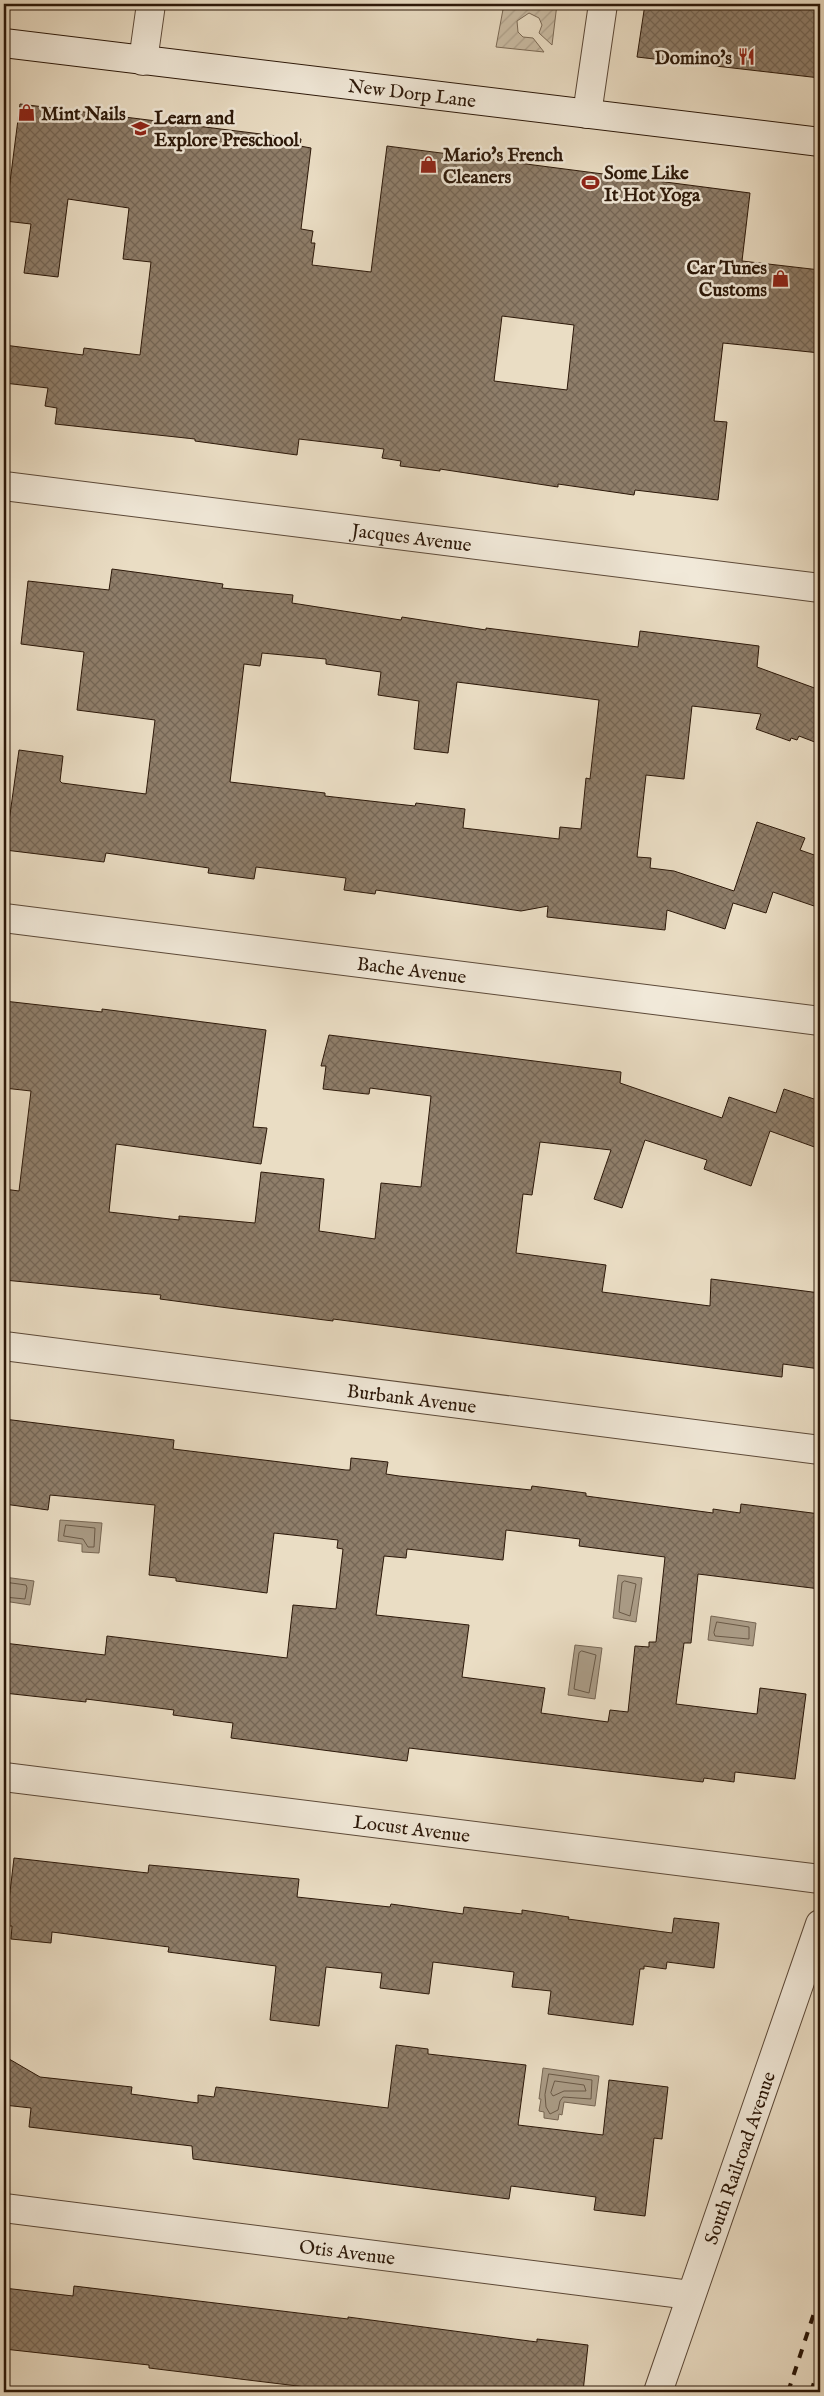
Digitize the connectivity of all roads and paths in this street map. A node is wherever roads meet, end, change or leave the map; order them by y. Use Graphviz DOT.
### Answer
graph roads {
  1 [pos="151,4"];
  2 [pos="603,4"];
  3 [pos="4,43"];
  4 [pos="143,60"];
  5 [pos="587,114"];
  6 [pos="820,142"];
  7 [pos="4,486"];
  8 [pos="820,588"];
  9 [pos="4,918"];
  10 [pos="820,1021"];
  11 [pos="4,1346"];
  12 [pos="820,1450"];
  13 [pos="4,1777"];
  14 [pos="820,1879"];
  15 [pos="820,1924"];
  16 [pos="4,2208"];
  17 [pos="690,2295"];
  18 [pos="658,2392"];
  1 -- 4 [label="street"];
  2 -- 5 [label="street"];
  3 -- 4 [label="street, New Dorp Lane"];
  4 -- 5 [label="street, New Dorp Lane"];
  5 -- 6 [label="street, New Dorp Lane"];
  7 -- 8 [label="street, Jacques Avenue"];
  9 -- 10 [label="street, Bache Avenue"];
  11 -- 12 [label="street, Burbank Avenue"];
  13 -- 14 [label="street, Locust Avenue"];
  15 -- 17 [label="street, South Railroad Avenue"];
  16 -- 17 [label="street, Otis Avenue"];
  17 -- 18 [label="street, South Railroad Avenue"];
}
